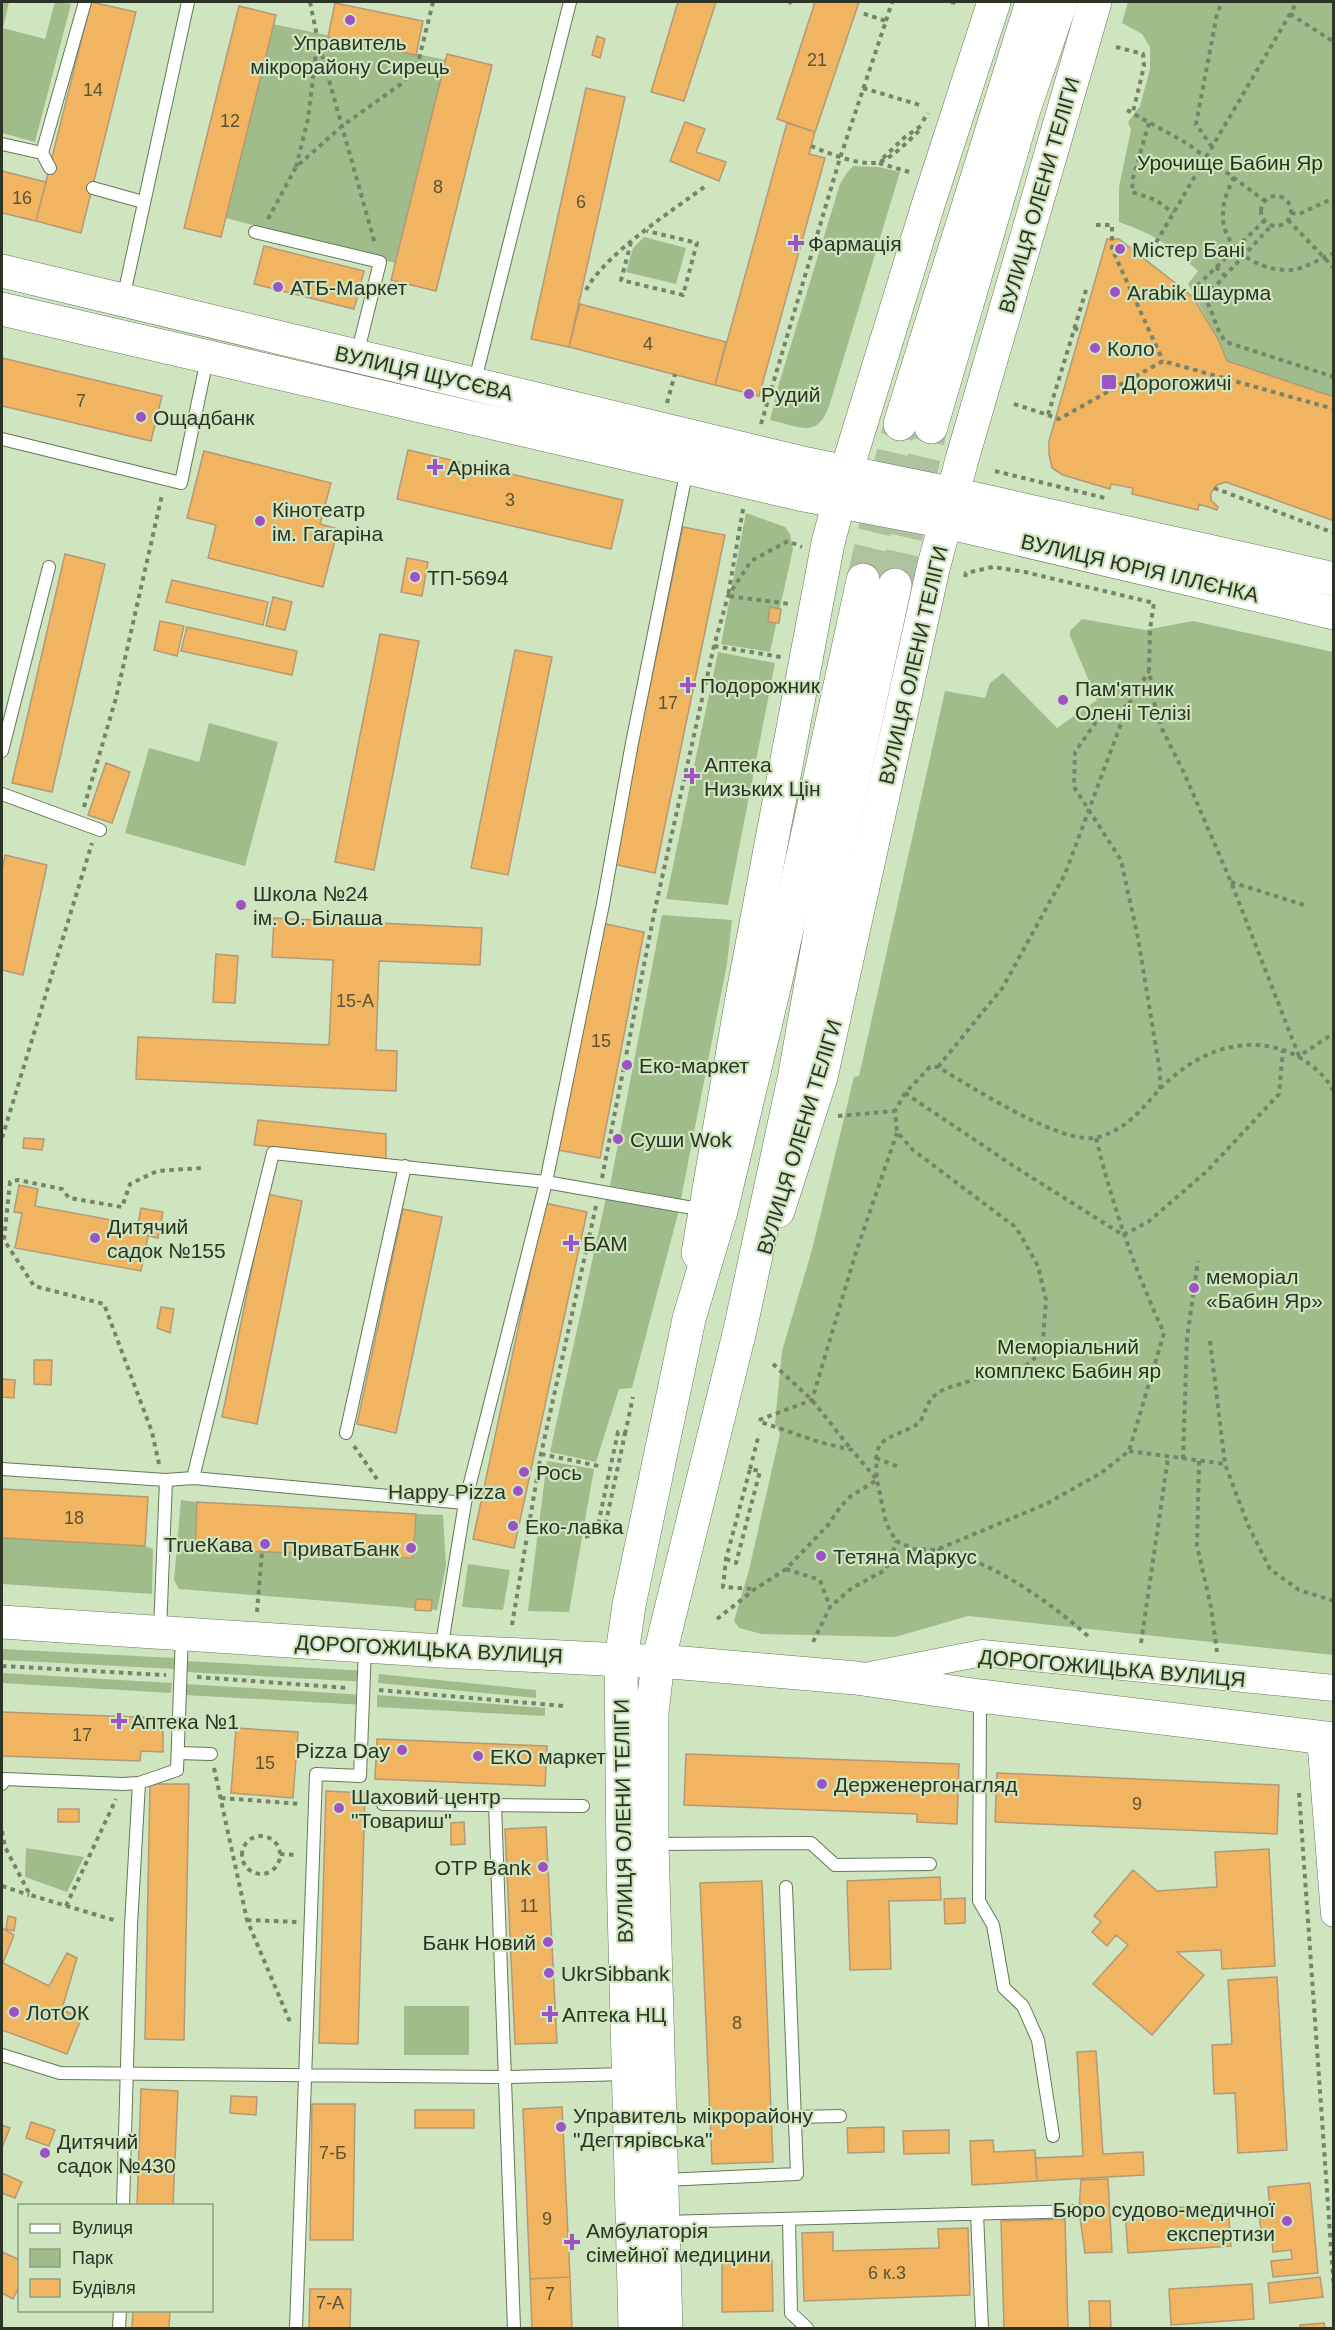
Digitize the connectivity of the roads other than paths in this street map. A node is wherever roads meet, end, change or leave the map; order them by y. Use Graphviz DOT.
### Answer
graph roads {
  1 [pos="85,2"];
  2 [pos="188,2"];
  3 [pos="570,2"];
  4 [pos="994,2"];
  5 [pos="1032,2"];
  6 [pos="1061,2"];
  7 [pos="1095,2"];
  8 [pos="2,144"];
  9 [pos="42,153"];
  10 [pos="50,168"];
  11 [pos="93,188"];
  12 [pos="143,202"];
  13 [pos="255,232"];
  14 [pos="2,271"];
  15 [pos="123,300"];
  16 [pos="2,309"];
  17 [pos="207,357"];
  18 [pos="356,357"];
  19 [pos="474,385"];
  20 [pos="2,439"];
  21 [pos="688,468"];
  22 [pos="843,486"];
  23 [pos="949,508"];
  24 [pos="49,567"];
  25 [pos="863,579"];
  26 [pos="1334,579"];
  27 [pos="895,585"];
  28 [pos="1334,613"];
  29 [pos="2,751"];
  30 [pos="2,794"];
  31 [pos="100,830"];
  32 [pos="405,1166"];
  33 [pos="546,1182"];
  34 [pos="704,1210"];
  35 [pos="689,1319"];
  36 [pos="740,1330"];
  37 [pos="346,1433"];
  38 [pos="2,1469"];
  39 [pos="193,1478"];
  40 [pos="164,1480"];
  41 [pos="465,1503"];
  42 [pos="2,1622"];
  43 [pos="171,1633"];
  44 [pos="364,1646"];
  45 [pos="441,1651"];
  46 [pos="621,1660"];
  47 [pos="658,1662"];
  48 [pos="856,1678"];
  49 [pos="1334,1688"];
  50 [pos="980,1696"];
  51 [pos="1327,1738"];
  52 [pos="178,1753"];
  53 [pos="211,1754"];
  54 [pos="139,1783"];
  55 [pos="2,1784"];
  56 [pos="383,1804"];
  57 [pos="495,1805"];
  58 [pos="583,1806"];
  59 [pos="652,1844"];
  60 [pos="930,1864"];
  61 [pos="786,1887"];
  62 [pos="1334,1914"];
  63 [pos="2,2055"];
  64 [pos="128,2074"];
  65 [pos="628,2074"];
  66 [pos="306,2076"];
  67 [pos="504,2077"];
  68 [pos="840,2116"];
  69 [pos="795,2117"];
  70 [pos="1053,2136"];
  71 [pos="661,2180"];
  72 [pos="123,2204"];
  73 [pos="1079,2211"];
  74 [pos="977,2214"];
  75 [pos="789,2219"];
  76 [pos="662,2222"];
  77 [pos="120,2312"];
  78 [pos="119,2328"];
  79 [pos="296,2328"];
  80 [pos="514,2328"];
  81 [pos="635,2328"];
  82 [pos="666,2328"];
  83 [pos="807,2328"];
  84 [pos="982,2328"];
  1 -- 9 [label="lane"];
  2 -- 12 [label="lane"];
  3 -- 19 [label="lane"];
  4 -- 22 [label="main road, ВУЛИЦЯ ОЛЕНИ ТЕЛІГИ"];
  5 -- 6 [label="main road, ВУЛИЦЯ ОЛЕНИ ТЕЛІГИ"];
  7 -- 23 [label="main road, ВУЛИЦЯ ОЛЕНИ ТЕЛІГИ"];
  8 -- 9 [label="lane"];
  9 -- 10 [label="lane"];
  11 -- 12 [label="lane"];
  12 -- 15 [label="lane"];
  13 -- 18 [label="lane"];
  14 -- 15 [label="main road, ВУЛИЦЯ ЩУСЄВА"];
  15 -- 18 [label="main road, ВУЛИЦЯ ЩУСЄВА"];
  16 -- 17 [label="main road, ВУЛИЦЯ ЩУСЄВА"];
  17 -- 20 [label="lane"];
  17 -- 21 [label="main road, ВУЛИЦЯ ЩУСЄВА"];
  18 -- 19 [label="main road, ВУЛИЦЯ ЩУСЄВА"];
  19 -- 22 [label="main road, ВУЛИЦЯ ЩУСЄВА"];
  21 -- 22 [label="main road, ВУЛИЦЯ ЩУСЄВА"];
  21 -- 33 [label="lane"];
  22 -- 23 [label="main road"];
  22 -- 34 [label="main road, ВУЛИЦЯ ОЛЕНИ ТЕЛІГИ"];
  23 -- 26 [label="main road, ВУЛИЦЯ ЮРІЯ ІЛЛЄНКА"];
  23 -- 28 [label="main road, ВУЛИЦЯ ЮРІЯ ІЛЛЄНКА"];
  23 -- 36 [label="main road, ВУЛИЦЯ ОЛЕНИ ТЕЛІГИ"];
  24 -- 29 [label="lane"];
  25 -- 35 [label="main road, ВУЛИЦЯ ОЛЕНИ ТЕЛІГИ"];
  27 -- 36 [label="main road, ВУЛИЦЯ ОЛЕНИ ТЕЛІГИ"];
  30 -- 31 [label="lane"];
  32 -- 33 [label="lane"];
  32 -- 37 [label="lane"];
  32 -- 39 [label="lane"];
  33 -- 34 [label="lane"];
  33 -- 41 [label="lane"];
  34 -- 35 [label="main road, ВУЛИЦЯ ОЛЕНИ ТЕЛІГИ"];
  35 -- 46 [label="main road, ВУЛИЦЯ ОЛЕНИ ТЕЛІГИ"];
  36 -- 47 [label="main road, ВУЛИЦЯ ОЛЕНИ ТЕЛІГИ"];
  38 -- 40 [label="lane"];
  39 -- 40 [label="lane"];
  39 -- 41 [label="lane"];
  40 -- 43 [label="lane"];
  41 -- 45 [label="lane"];
  42 -- 43 [label="main road, ДОРОГОЖИЦЬКА ВУЛИЦЯ"];
  43 -- 44 [label="main road, ДОРОГОЖИЦЬКА ВУЛИЦЯ"];
  43 -- 52 [label="lane"];
  44 -- 45 [label="main road, ДОРОГОЖИЦЬКА ВУЛИЦЯ"];
  44 -- 66 [label="lane"];
  45 -- 46 [label="main road, ДОРОГОЖИЦЬКА ВУЛИЦЯ"];
  46 -- 47 [label="main road, ДОРОГОЖИЦЬКА ВУЛИЦЯ"];
  46 -- 65 [label="main road, ВУЛИЦЯ ОЛЕНИ ТЕЛІГИ"];
  47 -- 48 [label="main road, ДОРОГОЖИЦЬКА ВУЛИЦЯ"];
  47 -- 59 [label="main road, ВУЛИЦЯ ОЛЕНИ ТЕЛІГИ"];
  48 -- 49 [label="street, ДОРОГОЖИЦЬКА ВУЛИЦЯ"];
  48 -- 50 [label="main road, ДОРОГОЖИЦЬКА ВУЛИЦЯ"];
  50 -- 51 [label="main road, ДОРОГОЖИЦЬКА ВУЛИЦЯ"];
  50 -- 70 [label="lane"];
  51 -- 62 [label="street"];
  52 -- 53 [label="lane"];
  52 -- 54 [label="lane"];
  54 -- 55 [label="lane"];
  54 -- 64 [label="lane"];
  56 -- 57 [label="lane"];
  57 -- 58 [label="lane"];
  57 -- 67 [label="lane"];
  59 -- 60 [label="lane"];
  59 -- 71 [label="main road, ВУЛИЦЯ ОЛЕНИ ТЕЛІГИ"];
  61 -- 69 [label="lane"];
  63 -- 64 [label="lane"];
  64 -- 66 [label="lane"];
  64 -- 72 [label="lane"];
  65 -- 67 [label="lane"];
  65 -- 81 [label="main road, ВУЛИЦЯ ОЛЕНИ ТЕЛІГИ"];
  66 -- 67 [label="lane"];
  66 -- 79 [label="lane"];
  67 -- 80 [label="lane"];
  68 -- 69 [label="lane"];
  69 -- 71 [label="lane"];
  71 -- 76 [label="main road, ВУЛИЦЯ ОЛЕНИ ТЕЛІГИ"];
  73 -- 74 [label="lane"];
  74 -- 75 [label="lane"];
  74 -- 84 [label="lane"];
  75 -- 76 [label="lane"];
  75 -- 83 [label="lane"];
  76 -- 82 [label="main road, ВУЛИЦЯ ОЛЕНИ ТЕЛІГИ"];
  77 -- 78 [label="lane"];
}
